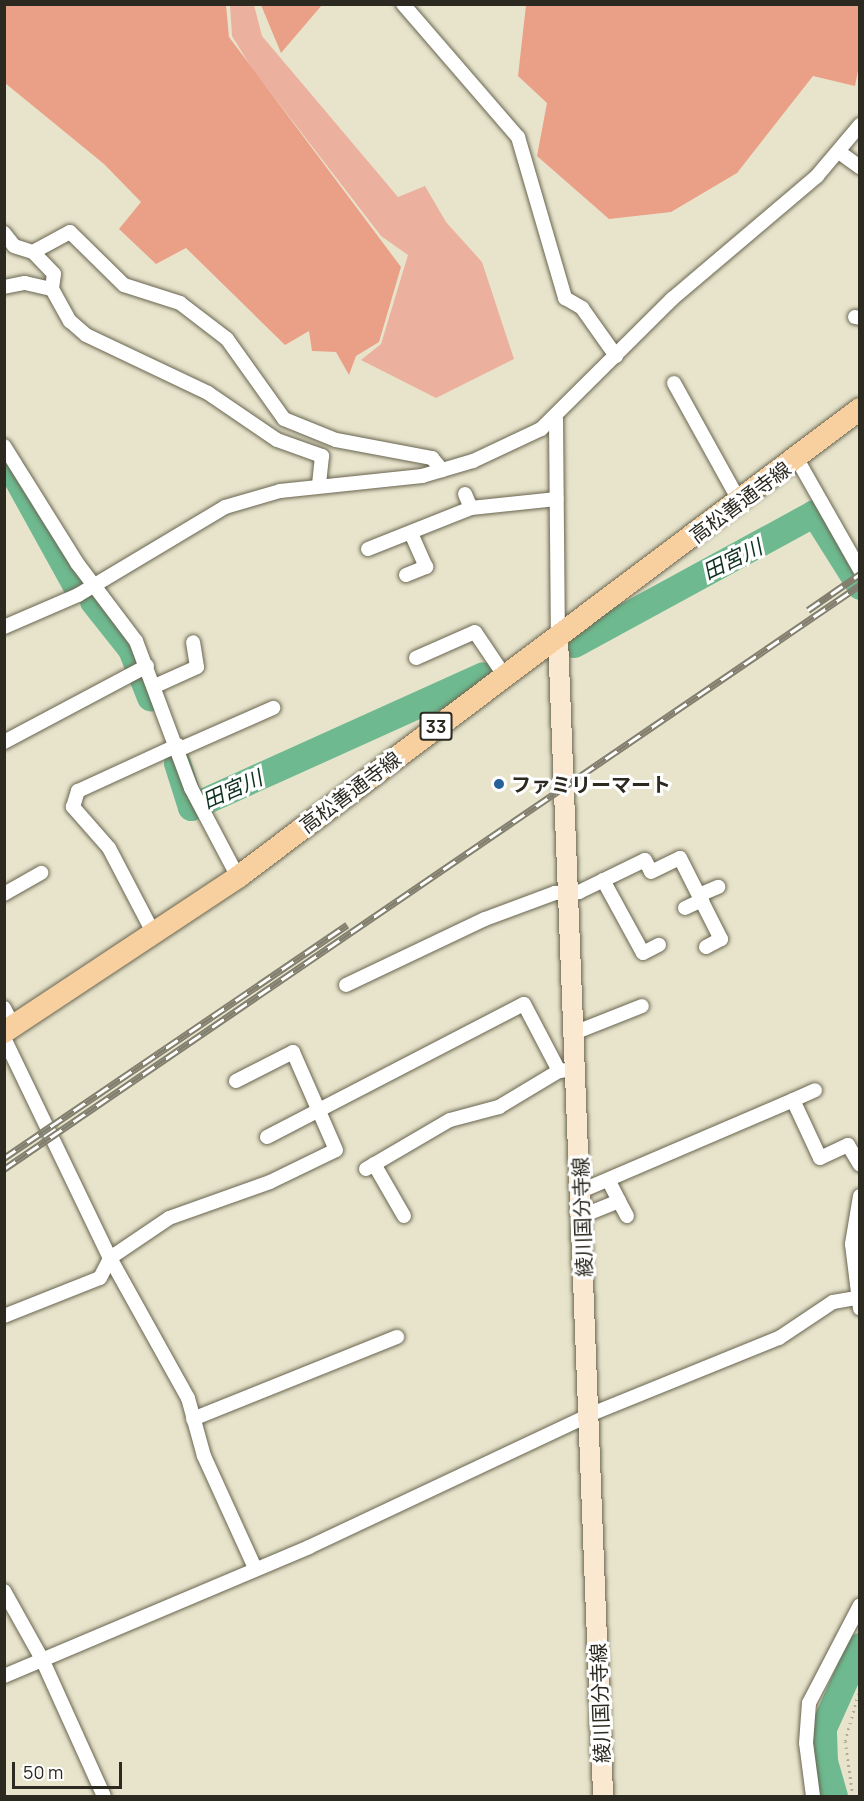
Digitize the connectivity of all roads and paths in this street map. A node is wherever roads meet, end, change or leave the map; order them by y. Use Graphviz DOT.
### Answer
graph roads {
  1 [pos="403,4"];
  2 [pos="860,125"];
  3 [pos="839,152"];
  4 [pos="860,167"];
  5 [pos="4,233"];
  6 [pos="33,252"];
  7 [pos="4,287"];
  8 [pos="52,289"];
  9 [pos="616,356"];
  10 [pos="674,382"];
  11 [pos="860,408"];
  12 [pos="556,419"];
  13 [pos="4,446"];
  14 [pos="797,459"];
  15 [pos="9,464"];
  16 [pos="442,470"];
  17 [pos="320,486"];
  18 [pos="465,494"];
  19 [pos="557,499"];
  20 [pos="740,502"];
  21 [pos="471,508"];
  22 [pos="411,533"];
  23 [pos="368,549"];
  24 [pos="860,570"];
  25 [pos="406,575"];
  26 [pos="94,586"];
  27 [pos="4,627"];
  28 [pos="558,638"];
  29 [pos="193,642"];
  30 [pos="416,658"];
  31 [pos="147,666"];
  32 [pos="504,675"];
  33 [pos="155,686"];
  34 [pos="273,708"];
  35 [pos="4,742"];
  36 [pos="175,748"];
  37 [pos="41,873"];
  38 [pos="238,877"];
  39 [pos="603,880"];
  40 [pos="718,887"];
  41 [pos="569,892"];
  42 [pos="4,894"];
  43 [pos="701,898"];
  44 [pos="685,908"];
  45 [pos="155,936"];
  46 [pos="659,945"];
  47 [pos="706,947"];
  48 [pos="346,985"];
  49 [pos="642,1006"];
  50 [pos="7,1026"];
  51 [pos="574,1033"];
  52 [pos="568,1070"];
  53 [pos="236,1081"];
  54 [pos="815,1090"];
  55 [pos="793,1100"];
  56 [pos="320,1110"];
  57 [pos="267,1137"];
  58 [pos="860,1165"];
  59 [pos="609,1181"];
  60 [pos="581,1191"];
  61 [pos="860,1196"];
  62 [pos="619,1201"];
  63 [pos="404,1216"];
  64 [pos="582,1216"];
  65 [pos="627,1216"];
  66 [pos="110,1258"];
  67 [pos="858,1301"];
  68 [pos="4,1316"];
  69 [pos="397,1337"];
  70 [pos="589,1415"];
  71 [pos="193,1419"];
  72 [pos="255,1569"];
  73 [pos="4,1591"];
  74 [pos="860,1605"];
  75 [pos="42,1659"];
  76 [pos="4,1676"];
  77 [pos="860,1688"];
  78 [pos="600,1795"];
  79 [pos="104,1797"];
  80 [pos="813,1797"];
  81 [pos="853,1797"];
  1 -- 9 [label="street"];
  2 -- 3 [label="street"];
  3 -- 4 [label="street"];
  3 -- 9 [label="street"];
  5 -- 6 [label="street"];
  6 -- 8 [label="street"];
  6 -- 16 [label="street"];
  7 -- 8 [label="street"];
  8 -- 17 [label="street"];
  9 -- 12 [label="street"];
  10 -- 20 [label="street"];
  11 -- 14 [label="main road, 高松善通寺線 / 33"];
  12 -- 16 [label="street"];
  12 -- 19 [label="street"];
  13 -- 15 [label="street"];
  14 -- 20 [label="main road, 高松善通寺線 / 33"];
  14 -- 24 [label="street"];
  15 -- 26 [label="street"];
  16 -- 17 [label="street"];
  17 -- 26 [label="street"];
  18 -- 21 [label="street"];
  19 -- 21 [label="street"];
  19 -- 28 [label="street"];
  20 -- 28 [label="main road, 高松善通寺線 / 33"];
  21 -- 22 [label="street"];
  22 -- 23 [label="street"];
  22 -- 25 [label="street"];
  26 -- 27 [label="street"];
  26 -- 31 [label="street"];
  28 -- 32 [label="main road, 高松善通寺線 / 33"];
  28 -- 41 [label="main road, 綾川国分寺線"];
  29 -- 33 [label="street"];
  30 -- 32 [label="street"];
  31 -- 33 [label="street"];
  31 -- 35 [label="street"];
  32 -- 38 [label="main road, 高松善通寺線 / 33"];
  33 -- 36 [label="street"];
  34 -- 36 [label="street"];
  36 -- 38 [label="street"];
  36 -- 45 [label="street"];
  37 -- 42 [label="street"];
  38 -- 45 [label="main road, 高松善通寺線 / 33"];
  39 -- 41 [label="street"];
  39 -- 43 [label="street"];
  39 -- 46 [label="street"];
  40 -- 43 [label="street"];
  41 -- 48 [label="street"];
  41 -- 51 [label="main road, 綾川国分寺線"];
  43 -- 44 [label="street"];
  43 -- 47 [label="street"];
  45 -- 50 [label="main road, 高松善通寺線 / 33"];
  49 -- 51 [label="street"];
  50 -- 66 [label="street"];
  51 -- 52 [label="main road, 綾川国分寺線"];
  52 -- 56 [label="street"];
  52 -- 60 [label="main road, 綾川国分寺線"];
  52 -- 63 [label="street"];
  53 -- 56 [label="street"];
  54 -- 55 [label="street"];
  55 -- 58 [label="street"];
  55 -- 59 [label="street"];
  56 -- 57 [label="street"];
  56 -- 66 [label="street"];
  59 -- 60 [label="street"];
  59 -- 62 [label="street"];
  60 -- 64 [label="main road, 綾川国分寺線"];
  61 -- 67 [label="street"];
  62 -- 64 [label="street"];
  62 -- 65 [label="street"];
  64 -- 70 [label="main road, 綾川国分寺線"];
  66 -- 68 [label="street"];
  66 -- 71 [label="street"];
  67 -- 70 [label="street"];
  69 -- 71 [label="street"];
  70 -- 72 [label="street"];
  70 -- 78 [label="main road, 綾川国分寺線"];
  71 -- 72 [label="street"];
  72 -- 75 [label="street"];
  73 -- 75 [label="street"];
  74 -- 80 [label="street"];
  75 -- 76 [label="street"];
  75 -- 79 [label="street"];
  77 -- 81 [label="path"];
}
